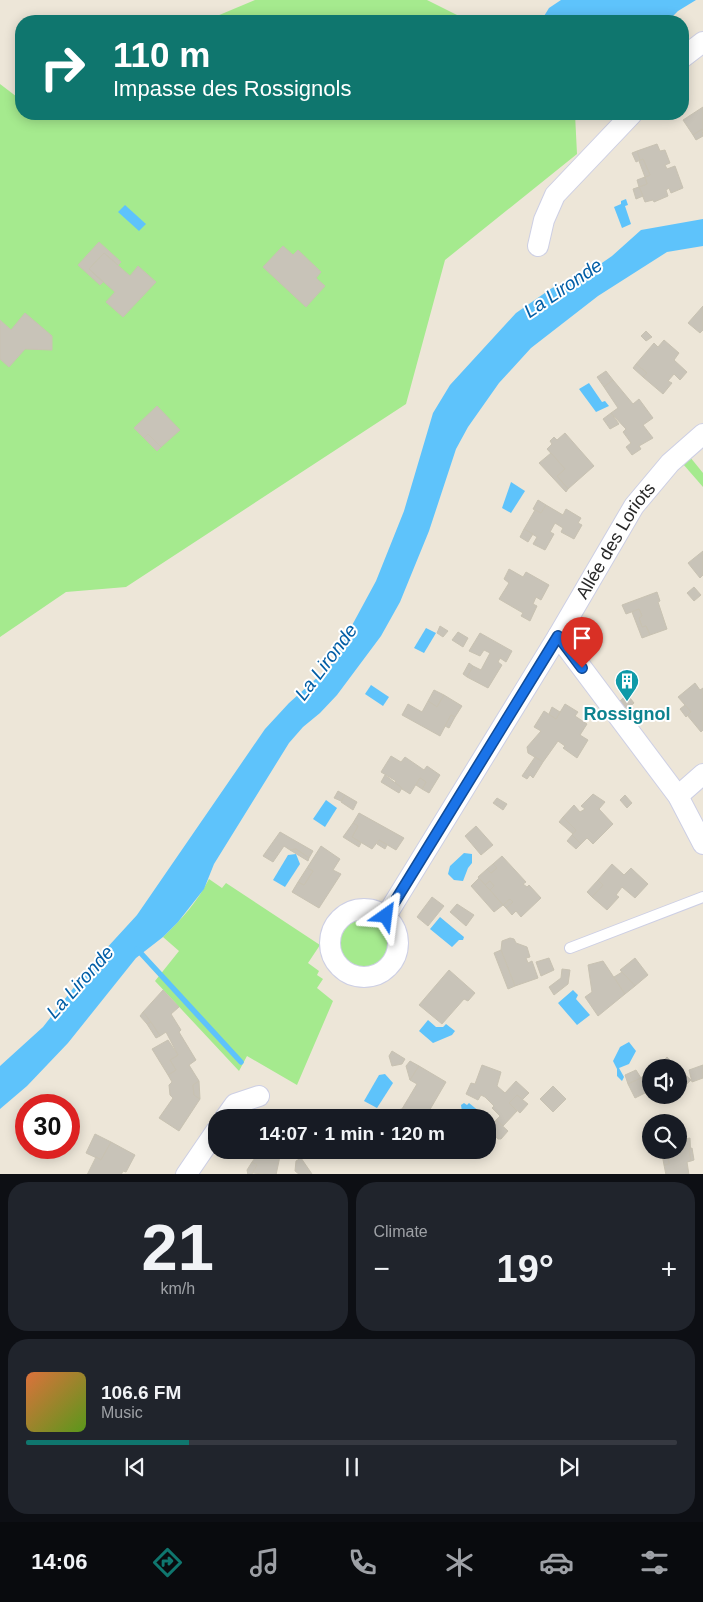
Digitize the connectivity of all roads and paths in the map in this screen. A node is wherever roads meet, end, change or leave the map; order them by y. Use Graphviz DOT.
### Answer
graph roads {
  1 [pos="703,42"];
  2 [pos="689,53"];
  3 [pos="626,120"];
  4 [pos="538,246"];
  5 [pos="703,434"];
  6 [pos="558,636"];
  7 [pos="703,774"];
  8 [pos="678,796"];
  9 [pos="703,844"];
  10 [pos="703,897"];
  11 [pos="386,916"];
  12 [pos="570,948"];
  13 [pos="259,1096"];
  14 [pos="231,1109"];
  15 [pos="208,1142"];
  16 [pos="186,1174"];
  1 -- 2 [label="street"];
  3 -- 4 [label="street"];
  5 -- 6 [label="street, Allée des Loriots"];
  6 -- 8 [label="street"];
  6 -- 11 [label="street, Allée des Loriots"];
  7 -- 8 [label="street"];
  8 -- 9 [label="street"];
  10 -- 12 [label="lane"];
  13 -- 14 [label="street"];
  15 -- 16 [label="street"];
}
